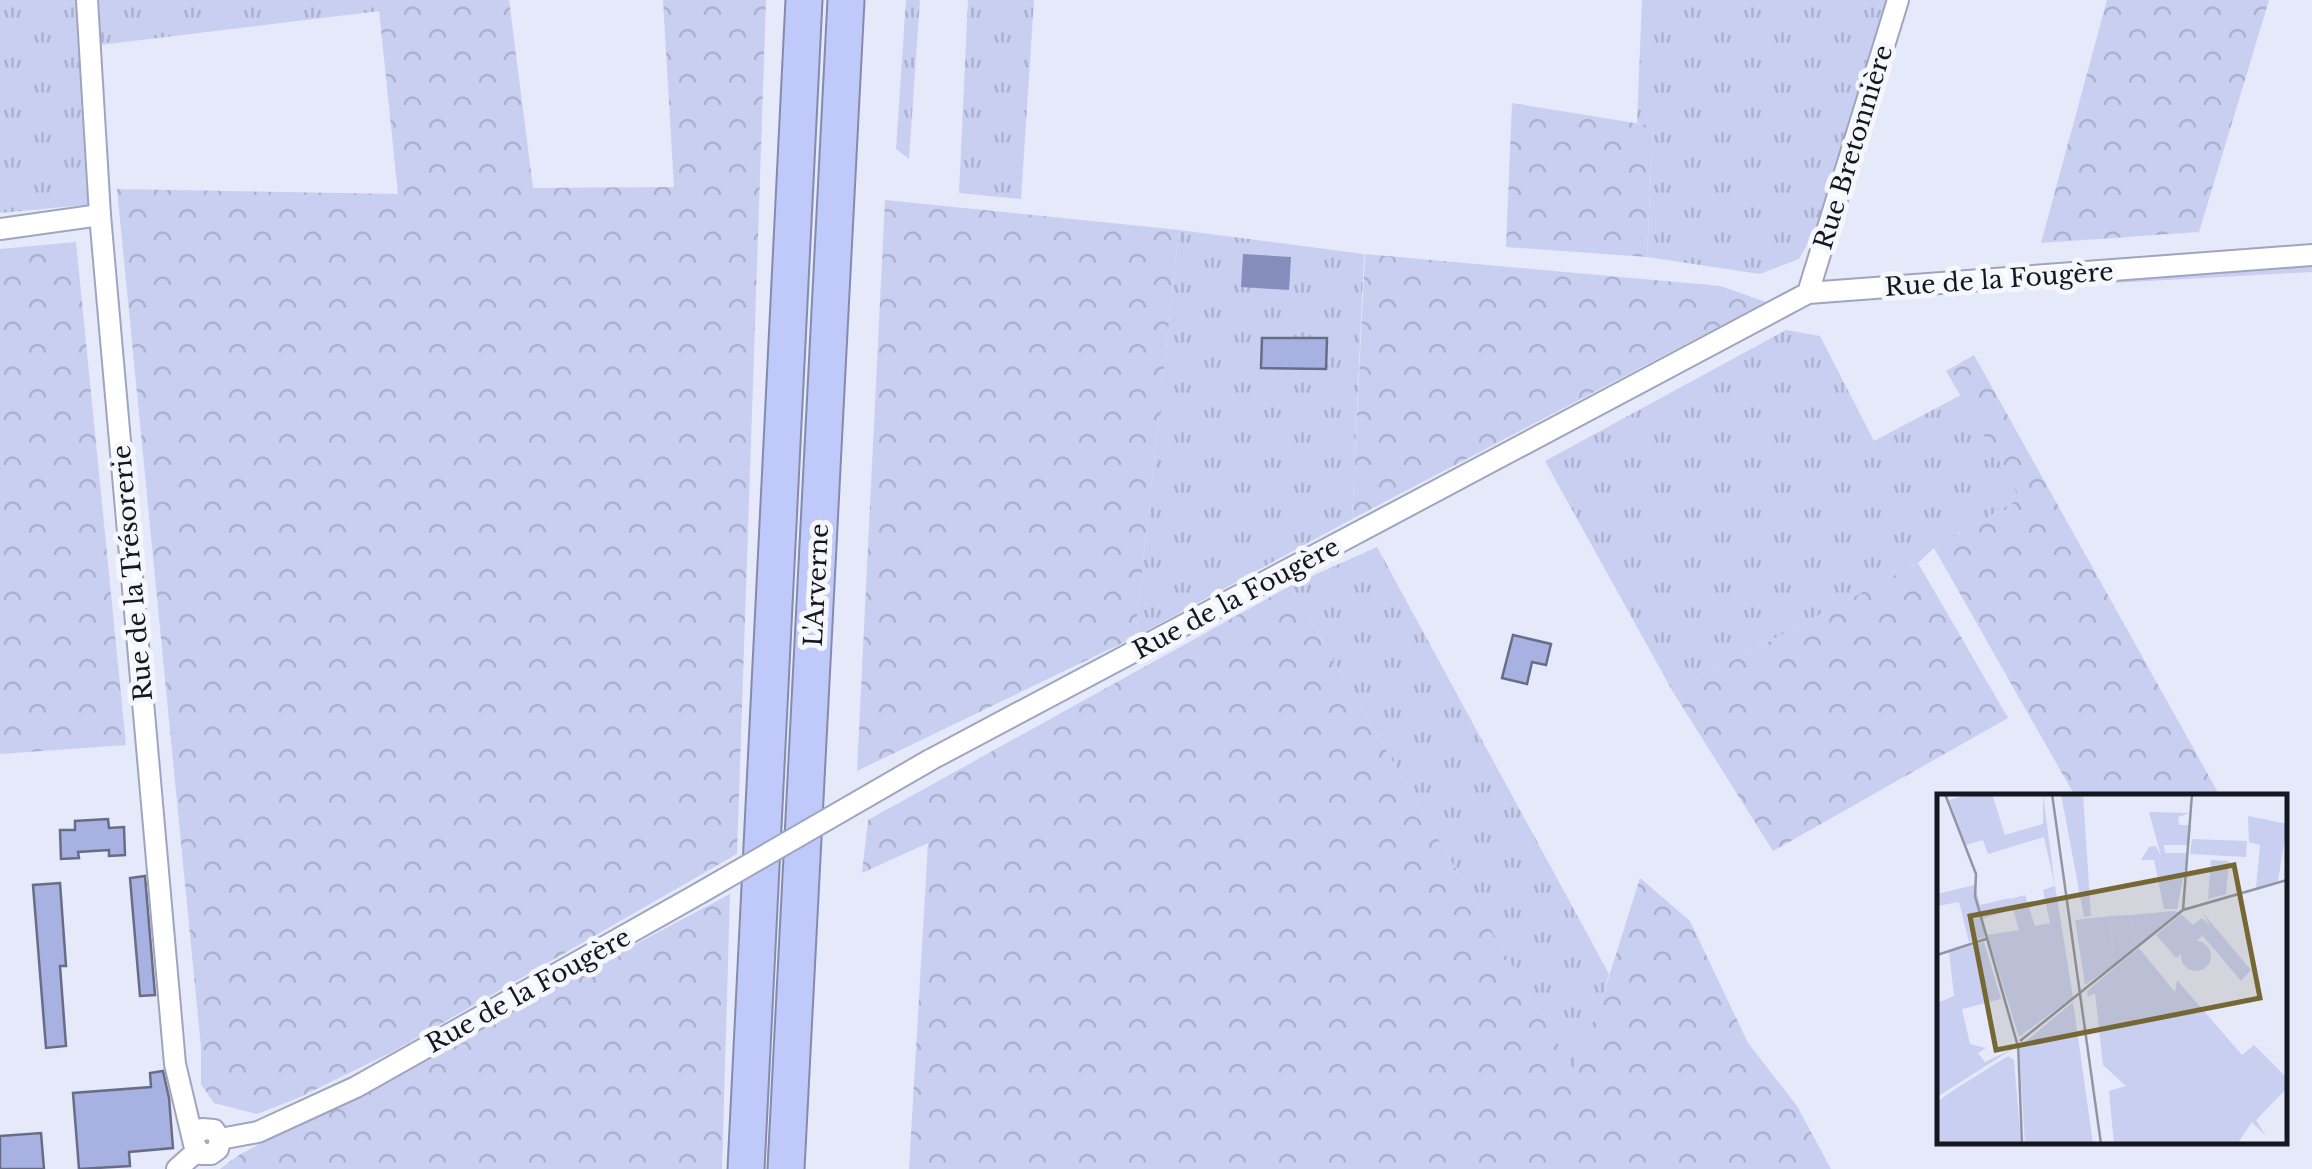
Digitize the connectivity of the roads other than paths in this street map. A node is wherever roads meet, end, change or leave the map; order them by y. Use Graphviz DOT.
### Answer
graph roads {
  1 [pos="87,0"];
  2 [pos="804,0"];
  3 [pos="846,0"];
  4 [pos="1898,0"];
  5 [pos="100,216"];
  6 [pos="0,229"];
  7 [pos="2312,255"];
  8 [pos="1808,293"];
  9 [pos="195,1147"];
  10 [pos="177,1169"];
  11 [pos="746,1169"];
  12 [pos="786,1169"];
  1 -- 5 [label="street, Rue de la Trésorerie"];
  2 -- 11 [label="highway, L'Arverne"];
  3 -- 12 [label="highway, L'Arverne"];
  4 -- 8 [label="street, Rue Bretonnière"];
  5 -- 6 [label="street"];
  5 -- 9 [label="street, Rue de la Trésorerie"];
  7 -- 8 [label="street, Rue de la Fougère"];
  8 -- 9 [label="street, Rue de la Fougère, bridge"];
  9 -- 10 [label="street"];
}
